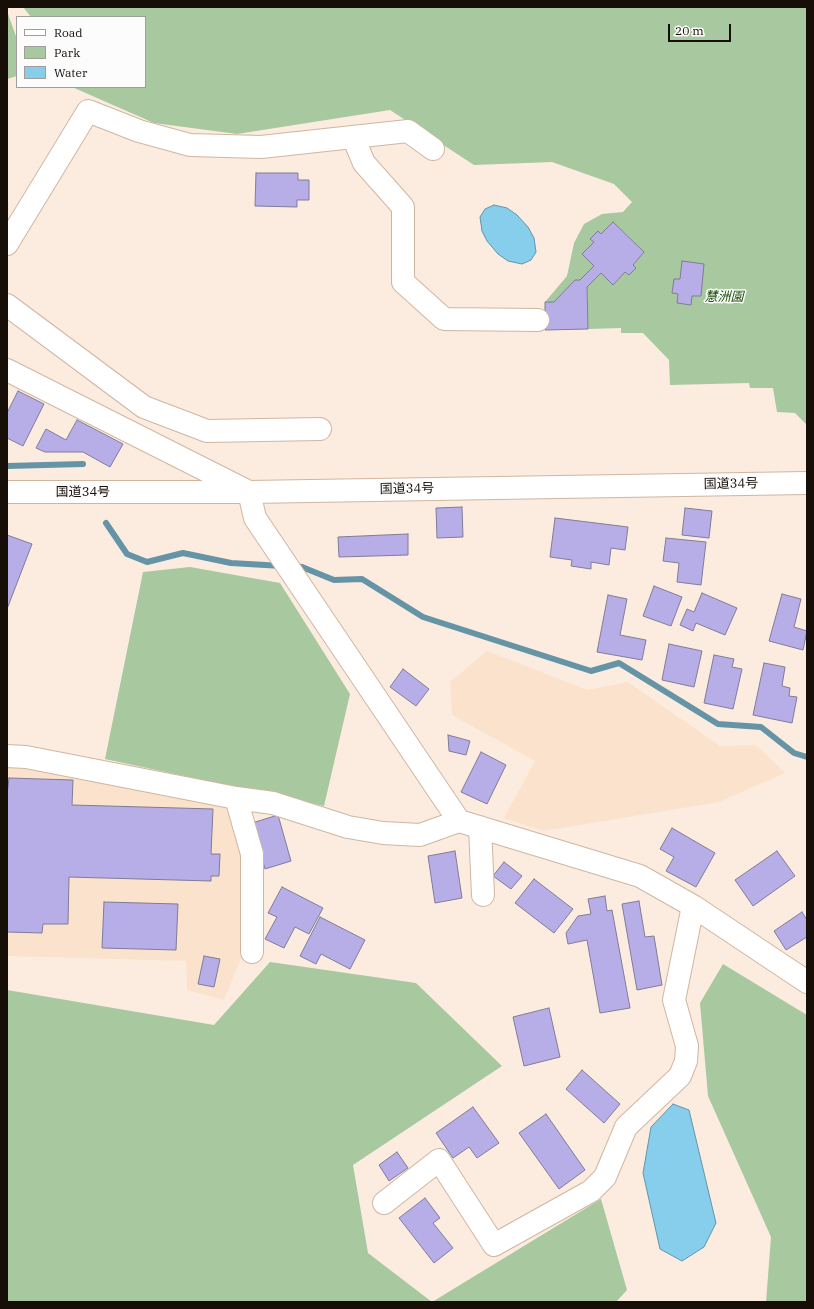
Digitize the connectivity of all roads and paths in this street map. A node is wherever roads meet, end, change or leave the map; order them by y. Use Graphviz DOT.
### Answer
graph roads {
  1 [pos="353,137"];
  2 [pos="433,149"];
  3 [pos="7,244"];
  4 [pos="7,305"];
  5 [pos="538,320"];
  6 [pos="7,370"];
  7 [pos="320,429"];
  8 [pos="807,483"];
  9 [pos="7,492"];
  10 [pos="249,492"];
  11 [pos="7,756"];
  12 [pos="236,798"];
  13 [pos="469,824"];
  14 [pos="483,895"];
  15 [pos="693,906"];
  16 [pos="252,952"];
  17 [pos="807,982"];
  18 [pos="384,1203"];
  1 -- 2 [label="main road"];
  1 -- 3 [label="main road"];
  1 -- 5 [label="main road"];
  4 -- 7 [label="main road"];
  6 -- 10 [label="main road"];
  8 -- 10 [label="main road, 国道34号"];
  9 -- 10 [label="main road, 国道34号"];
  10 -- 13 [label="main road"];
  11 -- 12 [label="main road"];
  12 -- 13 [label="main road"];
  12 -- 16 [label="main road"];
  13 -- 14 [label="main road"];
  13 -- 15 [label="main road"];
  15 -- 17 [label="main road"];
  15 -- 18 [label="main road"];
}
